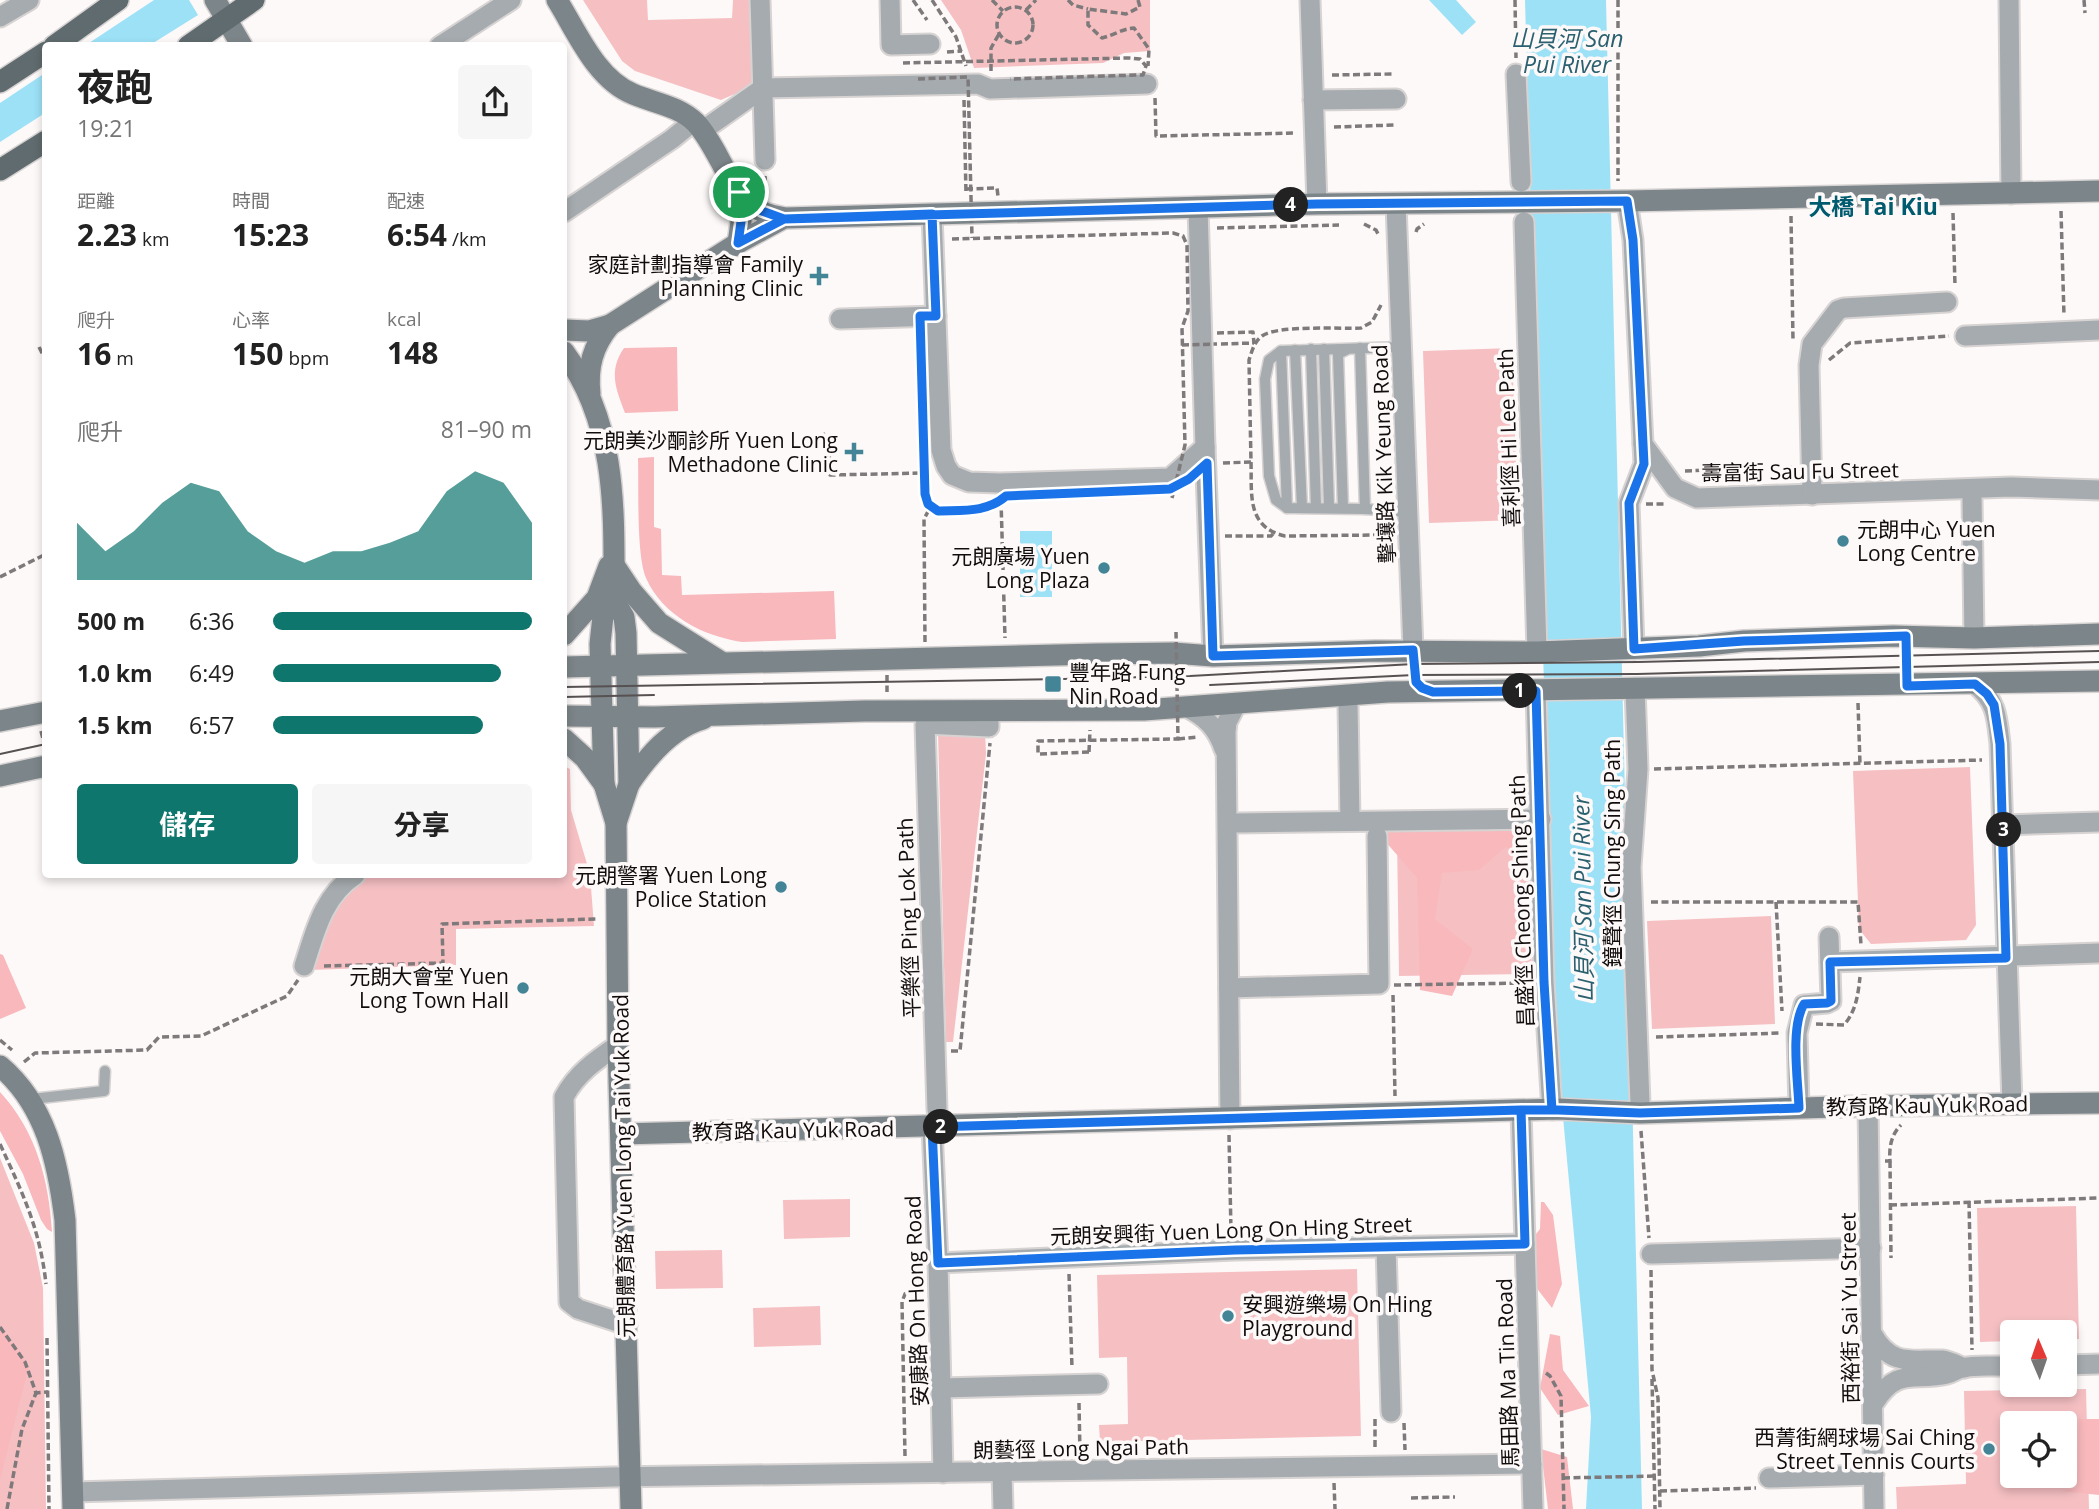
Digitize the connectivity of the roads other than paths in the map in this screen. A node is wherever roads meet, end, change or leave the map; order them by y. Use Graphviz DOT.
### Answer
graph roads {
  1 [pos="29,0"];
  2 [pos="118,0"];
  3 [pos="254,0"];
  4 [pos="510,0"];
  5 [pos="557,0"];
  6 [pos="760,0"];
  7 [pos="890,0"];
  8 [pos="1310,0"];
  9 [pos="2009,0"];
  10 [pos="221,10"];
  11 [pos="0,17"];
  12 [pos="60,42"];
  13 [pos="192,42"];
  14 [pos="240,42"];
  15 [pos="445,42"];
  16 [pos="933,48"];
  17 [pos="42,55"];
  18 [pos="1516,74"];
  19 [pos="0,82"];
  20 [pos="1147,85"];
  21 [pos="763,88"];
  22 [pos="1396,99"];
  23 [pos="1313,100"];
  24 [pos="698,126"];
  25 [pos="42,144"];
  26 [pos="765,160"];
  27 [pos="0,170"];
  28 [pos="2099,191"];
  29 [pos="739,192"];
  30 [pos="1622,194"];
  31 [pos="2011,194"];
  32 [pos="1523,202"];
  33 [pos="1317,204"];
  34 [pos="1396,204"];
  35 [pos="1198,207"];
  36 [pos="567,210"];
  37 [pos="932,214"];
  38 [pos="784,219"];
  39 [pos="738,243"];
  40 [pos="1951,299"];
  41 [pos="936,316"];
  42 [pos="839,319"];
  43 [pos="610,325"];
  44 [pos="567,330"];
  45 [pos="2099,330"];
  46 [pos="1961,336"];
  47 [pos="1401,347"];
  48 [pos="1355,348"];
  49 [pos="1311,349"];
  50 [pos="1324,349"];
  51 [pos="1295,350"];
  52 [pos="1281,351"];
  53 [pos="567,357"];
  54 [pos="590,396"];
  55 [pos="1643,444"];
  56 [pos="1206,455"];
  57 [pos="2099,490"];
  58 [pos="1812,495"];
  59 [pos="1972,498"];
  60 [pos="1287,508"];
  61 [pos="1302,508"];
  62 [pos="1316,508"];
  63 [pos="1329,508"];
  64 [pos="1343,508"];
  65 [pos="1365,509"];
  66 [pos="1409,512"];
  67 [pos="614,543"];
  68 [pos="614,565"];
  69 [pos="614,600"];
  70 [pos="567,632"];
  71 [pos="2099,634"];
  72 [pos="1973,638"];
  73 [pos="1634,649"];
  74 [pos="1413,650"];
  75 [pos="1539,652"];
  76 [pos="1213,656"];
  77 [pos="721,662"];
  78 [pos="601,666"];
  79 [pos="626,666"];
  80 [pos="567,667"];
  81 [pos="2099,681"];
  82 [pos="1975,684"];
  83 [pos="1632,688"];
  84 [pos="1538,691"];
  85 [pos="1433,692"];
  86 [pos="1237,703"];
  87 [pos="1348,705"];
  88 [pos="42,713"];
  89 [pos="718,715"];
  90 [pos="567,716"];
  91 [pos="1187,716"];
  92 [pos="602,717"];
  93 [pos="627,717"];
  94 [pos="989,719"];
  95 [pos="0,722"];
  96 [pos="567,742"];
  97 [pos="1226,753"];
  98 [pos="42,767"];
  99 [pos="0,776"];
  100 [pos="604,784"];
  101 [pos="629,784"];
  102 [pos="1541,819"];
  103 [pos="1350,821"];
  104 [pos="2099,822"];
  105 [pos="616,823"];
  106 [pos="1237,823"];
  107 [pos="2004,825"];
  108 [pos="1377,836"];
  109 [pos="352,878"];
  110 [pos="1829,937"];
  111 [pos="2099,953"];
  112 [pos="2006,958"];
  113 [pos="1830,962"];
  114 [pos="304,966"];
  115 [pos="1229,988"];
  116 [pos="618,1045"];
  117 [pos="0,1066"];
  118 [pos="105,1071"];
  119 [pos="32,1099"];
  120 [pos="2099,1103"];
  121 [pos="2012,1104"];
  122 [pos="1868,1106"];
  123 [pos="1799,1108"];
  124 [pos="1521,1110"];
  125 [pos="1555,1110"];
  126 [pos="1637,1113"];
  127 [pos="935,1118"];
  128 [pos="1229,1126"];
  129 [pos="621,1135"];
  130 [pos="1525,1244"];
  131 [pos="1386,1247"];
  132 [pos="1871,1248"];
  133 [pos="1651,1254"];
  134 [pos="938,1263"];
  135 [pos="627,1325"];
  136 [pos="1873,1335"];
  137 [pos="1968,1360"];
  138 [pos="2099,1364"];
  139 [pos="2077,1365"];
  140 [pos="2000,1372"];
  141 [pos="1098,1384"];
  142 [pos="941,1388"];
  143 [pos="1874,1403"];
  144 [pos="1398,1413"];
  145 [pos="1532,1464"];
  146 [pos="1002,1472"];
  147 [pos="943,1473"];
  148 [pos="1874,1475"];
  149 [pos="630,1477"];
  150 [pos="1769,1478"];
  151 [pos="73,1501"];
  152 [pos="634,1508"];
  153 [pos="1003,1509"];
  154 [pos="1533,1509"];
  155 [pos="1874,1509"];
  1 -- 11 [label="street"];
  2 -- 12 [label="main road"];
  3 -- 10 [label="main road"];
  4 -- 15 [label="street"];
  5 -- 24 [label="main road"];
  6 -- 21 [label="street"];
  7 -- 16 [label="street"];
  8 -- 23 [label="street"];
  9 -- 31 [label="street"];
  10 -- 13 [label="main road"];
  10 -- 14 [label="main road"];
  17 -- 19 [label="main road"];
  18 -- 32 [label="street, 喜利徑 Hi Lee Path"];
  20 -- 21 [label="street"];
  21 -- 24 [label="street"];
  21 -- 26 [label="street"];
  22 -- 23 [label="street"];
  23 -- 33 [label="street"];
  24 -- 29 [label="main road"];
  24 -- 36 [label="street"];
  25 -- 27 [label="main road"];
  28 -- 31 [label="main road"];
  29 -- 38 [label="main road"];
  29 -- 39 [label="main road"];
  30 -- 31 [label="main road"];
  30 -- 32 [label="main road"];
  30 -- 55 [label="street"];
  32 -- 34 [label="main road"];
  32 -- 75 [label="street, 喜利徑 Hi Lee Path"];
  33 -- 34 [label="main road"];
  33 -- 35 [label="main road"];
  34 -- 47 [label="street, 擊壤路 Kik Yeung Road"];
  35 -- 37 [label="main road"];
  35 -- 56 [label="street"];
  37 -- 38 [label="main road"];
  37 -- 41 [label="street"];
  38 -- 39 [label="main road"];
  39 -- 43 [label="main road"];
  40 -- 58 [label="street"];
  41 -- 42 [label="street"];
  41 -- 56 [label="street"];
  43 -- 44 [label="main road"];
  43 -- 54 [label="main road"];
  45 -- 46 [label="street"];
  47 -- 48 [label="lane"];
  47 -- 66 [label="street, 擊壤路 Kik Yeung Road"];
  48 -- 50 [label="lane"];
  48 -- 64 [label="lane"];
  48 -- 65 [label="lane"];
  49 -- 50 [label="lane"];
  49 -- 51 [label="lane"];
  49 -- 62 [label="lane"];
  50 -- 63 [label="lane"];
  51 -- 52 [label="lane"];
  51 -- 61 [label="lane"];
  52 -- 60 [label="lane"];
  52 -- 60 [label="lane"];
  53 -- 54 [label="main road"];
  54 -- 67 [label="main road"];
  55 -- 58 [label="street, 壽富街 Sau Fu Street"];
  55 -- 73 [label="street"];
  56 -- 76 [label="street"];
  57 -- 58 [label="street, 壽富街 Sau Fu Street"];
  59 -- 72 [label="street"];
  60 -- 61 [label="lane"];
  61 -- 62 [label="lane"];
  62 -- 63 [label="lane"];
  63 -- 64 [label="lane"];
  64 -- 65 [label="lane"];
  65 -- 66 [label="lane"];
  66 -- 74 [label="street, 擊壤路 Kik Yeung Road"];
  67 -- 68 [label="main road"];
  67 -- 70 [label="main road"];
  68 -- 69 [label="main road"];
  68 -- 77 [label="main road"];
  69 -- 78 [label="main road, 元朗體育路 Yuen Long Tai Yuk Road"];
  69 -- 79 [label="main road, 元朗體育路 Yuen Long Tai Yuk Road"];
  71 -- 72 [label="main road"];
  72 -- 73 [label="main road"];
  73 -- 75 [label="main road"];
  74 -- 75 [label="main road"];
  74 -- 76 [label="main road"];
  74 -- 85 [label="lane, 擊壤路 Kik Yeung Road"];
  76 -- 77 [label="main road"];
  77 -- 79 [label="main road"];
  78 -- 79 [label="main road"];
  78 -- 80 [label="main road"];
  78 -- 92 [label="main road, 元朗體育路 Yuen Long Tai Yuk Road"];
  79 -- 93 [label="main road, 元朗體育路 Yuen Long Tai Yuk Road"];
  81 -- 82 [label="main road"];
  82 -- 83 [label="main road"];
  82 -- 107 [label="street"];
  83 -- 84 [label="main road"];
  83 -- 126 [label="street, 鐘聲徑 Chung Sing Path"];
  84 -- 85 [label="main road"];
  84 -- 102 [label="street, 昌盛徑 Cheong Shing Path"];
  85 -- 86 [label="main road"];
  86 -- 91 [label="main road"];
  86 -- 97 [label="street"];
  87 -- 103 [label="street"];
  88 -- 95 [label="main road"];
  89 -- 93 [label="main road"];
  89 -- 94 [label="main road"];
  89 -- 101 [label="main road"];
  90 -- 92 [label="main road"];
  91 -- 94 [label="main road"];
  91 -- 97 [label="street"];
  92 -- 93 [label="main road"];
  92 -- 100 [label="main road, 元朗體育路 Yuen Long Tai Yuk Road"];
  93 -- 101 [label="main road, 元朗體育路 Yuen Long Tai Yuk Road"];
  94 -- 127 [label="street, 平樂徑 Ping Lok Path"];
  96 -- 100 [label="main road"];
  97 -- 115 [label="street"];
  98 -- 99 [label="main road"];
  100 -- 105 [label="main road, 元朗體育路 Yuen Long Tai Yuk Road"];
  101 -- 105 [label="main road, 元朗體育路 Yuen Long Tai Yuk Road"];
  102 -- 103 [label="street"];
  102 -- 125 [label="street, 昌盛徑 Cheong Shing Path"];
  103 -- 106 [label="street"];
  104 -- 107 [label="street"];
  105 -- 116 [label="main road, 元朗體育路 Yuen Long Tai Yuk Road"];
  107 -- 112 [label="street"];
  108 -- 115 [label="street"];
  109 -- 114 [label="street"];
  110 -- 113 [label="street"];
  111 -- 112 [label="street"];
  112 -- 113 [label="street"];
  112 -- 121 [label="street"];
  113 -- 123 [label="street"];
  115 -- 128 [label="street"];
  116 -- 129 [label="main road, 元朗體育路 Yuen Long Tai Yuk Road"];
  116 -- 135 [label="street"];
  117 -- 119 [label="main road"];
  118 -- 119 [label="lane"];
  119 -- 151 [label="main road"];
  120 -- 121 [label="main road, 教育路 Kau Yuk Road"];
  121 -- 122 [label="main road, 教育路 Kau Yuk Road"];
  122 -- 123 [label="main road, 教育路 Kau Yuk Road"];
  122 -- 132 [label="street, 西裕街 Sai Yu Street"];
  123 -- 126 [label="main road, 教育路 Kau Yuk Road"];
  124 -- 125 [label="main road, 教育路 Kau Yuk Road"];
  124 -- 128 [label="main road, 教育路 Kau Yuk Road"];
  124 -- 130 [label="street, 馬田路 Ma Tin Road"];
  125 -- 126 [label="main road, 教育路 Kau Yuk Road"];
  127 -- 128 [label="main road, 教育路 Kau Yuk Road"];
  127 -- 129 [label="main road, 教育路 Kau Yuk Road"];
  127 -- 134 [label="street, 安康路 On Hong Road"];
  129 -- 135 [label="main road, 元朗體育路 Yuen Long Tai Yuk Road"];
  130 -- 131 [label="street, 元朗安興街 Yuen Long On Hing Street"];
  130 -- 145 [label="street, 馬田路 Ma Tin Road"];
  131 -- 134 [label="street, 元朗安興街 Yuen Long On Hing Street"];
  131 -- 144 [label="street"];
  132 -- 133 [label="street"];
  132 -- 136 [label="street, 西裕街 Sai Yu Street"];
  134 -- 142 [label="street, 安康路 On Hong Road"];
  135 -- 149 [label="main road, 元朗體育路 Yuen Long Tai Yuk Road"];
  136 -- 137 [label="street"];
  136 -- 143 [label="street, 西裕街 Sai Yu Street"];
  137 -- 140 [label="street"];
  137 -- 143 [label="street"];
  138 -- 139 [label="street"];
  141 -- 142 [label="street"];
  142 -- 147 [label="street, 安康路 On Hong Road"];
  143 -- 148 [label="street, 西裕街 Sai Yu Street"];
  145 -- 146 [label="street, 朗藝徑 Long Ngai Path"];
  145 -- 154 [label="street, 馬田路 Ma Tin Road"];
  146 -- 147 [label="street, 朗藝徑 Long Ngai Path"];
  146 -- 153 [label="street"];
  147 -- 149 [label="street, 朗藝徑 Long Ngai Path"];
  148 -- 150 [label="street"];
  148 -- 155 [label="street, 西裕街 Sai Yu Street"];
  149 -- 151 [label="street, 朗藝徑 Long Ngai Path"];
  149 -- 152 [label="main road, 元朗體育路 Yuen Long Tai Yuk Road"];
}
